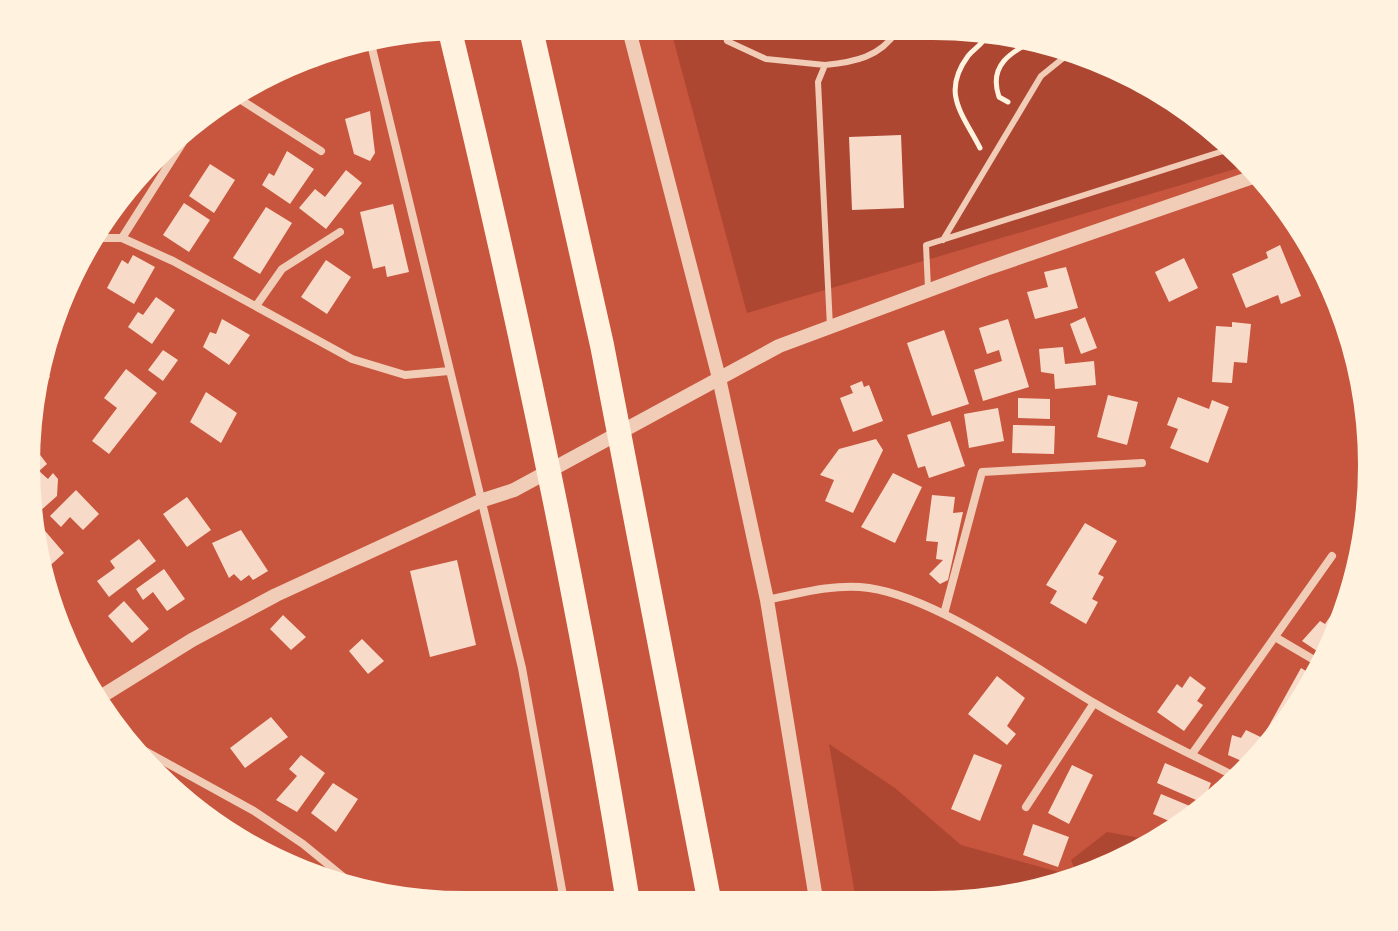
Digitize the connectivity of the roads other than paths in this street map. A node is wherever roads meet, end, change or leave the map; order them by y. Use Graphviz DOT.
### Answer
graph roads {
  1 [pos="533,38"];
  2 [pos="631,38"];
  3 [pos="726,38"];
  4 [pos="892,38"];
  5 [pos="452,39"];
  6 [pos="372,49"];
  7 [pos="1062,59"];
  8 [pos="825,65"];
  9 [pos="242,101"];
  10 [pos="179,149"];
  11 [pos="321,151"];
  12 [pos="1222,151"];
  13 [pos="1249,178"];
  14 [pos="340,232"];
  15 [pos="104,238"];
  16 [pos="122,238"];
  17 [pos="943,240"];
  18 [pos="928,291"];
  19 [pos="256,306"];
  20 [pos="830,327"];
  21 [pos="449,371"];
  22 [pos="719,378"];
  23 [pos="1142,463"];
  24 [pos="480,501"];
  25 [pos="1332,556"];
  26 [pos="767,600"];
  27 [pos="944,614"];
  28 [pos="1275,637"];
  29 [pos="1314,660"];
  30 [pos="105,694"];
  31 [pos="1094,703"];
  32 [pos="150,754"];
  33 [pos="1192,754"];
  34 [pos="1229,773"];
  35 [pos="1026,807"];
  36 [pos="339,873"];
  37 [pos="563,893"];
  38 [pos="626,893"];
  39 [pos="708,893"];
  40 [pos="815,893"];
  1 -- 39 [label="highway"];
  2 -- 22 [label="street"];
  3 -- 8 [label="lane"];
  4 -- 8 [label="lane"];
  5 -- 38 [label="highway"];
  6 -- 21 [label="street"];
  7 -- 17 [label="lane"];
  8 -- 20 [label="lane"];
  9 -- 11 [label="street"];
  10 -- 16 [label="street"];
  12 -- 17 [label="lane"];
  13 -- 18 [label="street"];
  14 -- 19 [label="street"];
  15 -- 16 [label="street"];
  16 -- 19 [label="street"];
  17 -- 18 [label="lane"];
  18 -- 20 [label="street"];
  19 -- 21 [label="street"];
  20 -- 22 [label="street"];
  21 -- 24 [label="street"];
  22 -- 24 [label="street"];
  22 -- 26 [label="street"];
  23 -- 27 [label="street"];
  24 -- 30 [label="street"];
  24 -- 37 [label="street"];
  25 -- 28 [label="street"];
  26 -- 27 [label="street"];
  26 -- 40 [label="street"];
  27 -- 31 [label="street"];
  28 -- 29 [label="street"];
  28 -- 33 [label="street"];
  31 -- 33 [label="street"];
  31 -- 35 [label="street"];
  32 -- 36 [label="street"];
  33 -- 34 [label="street"];
}
